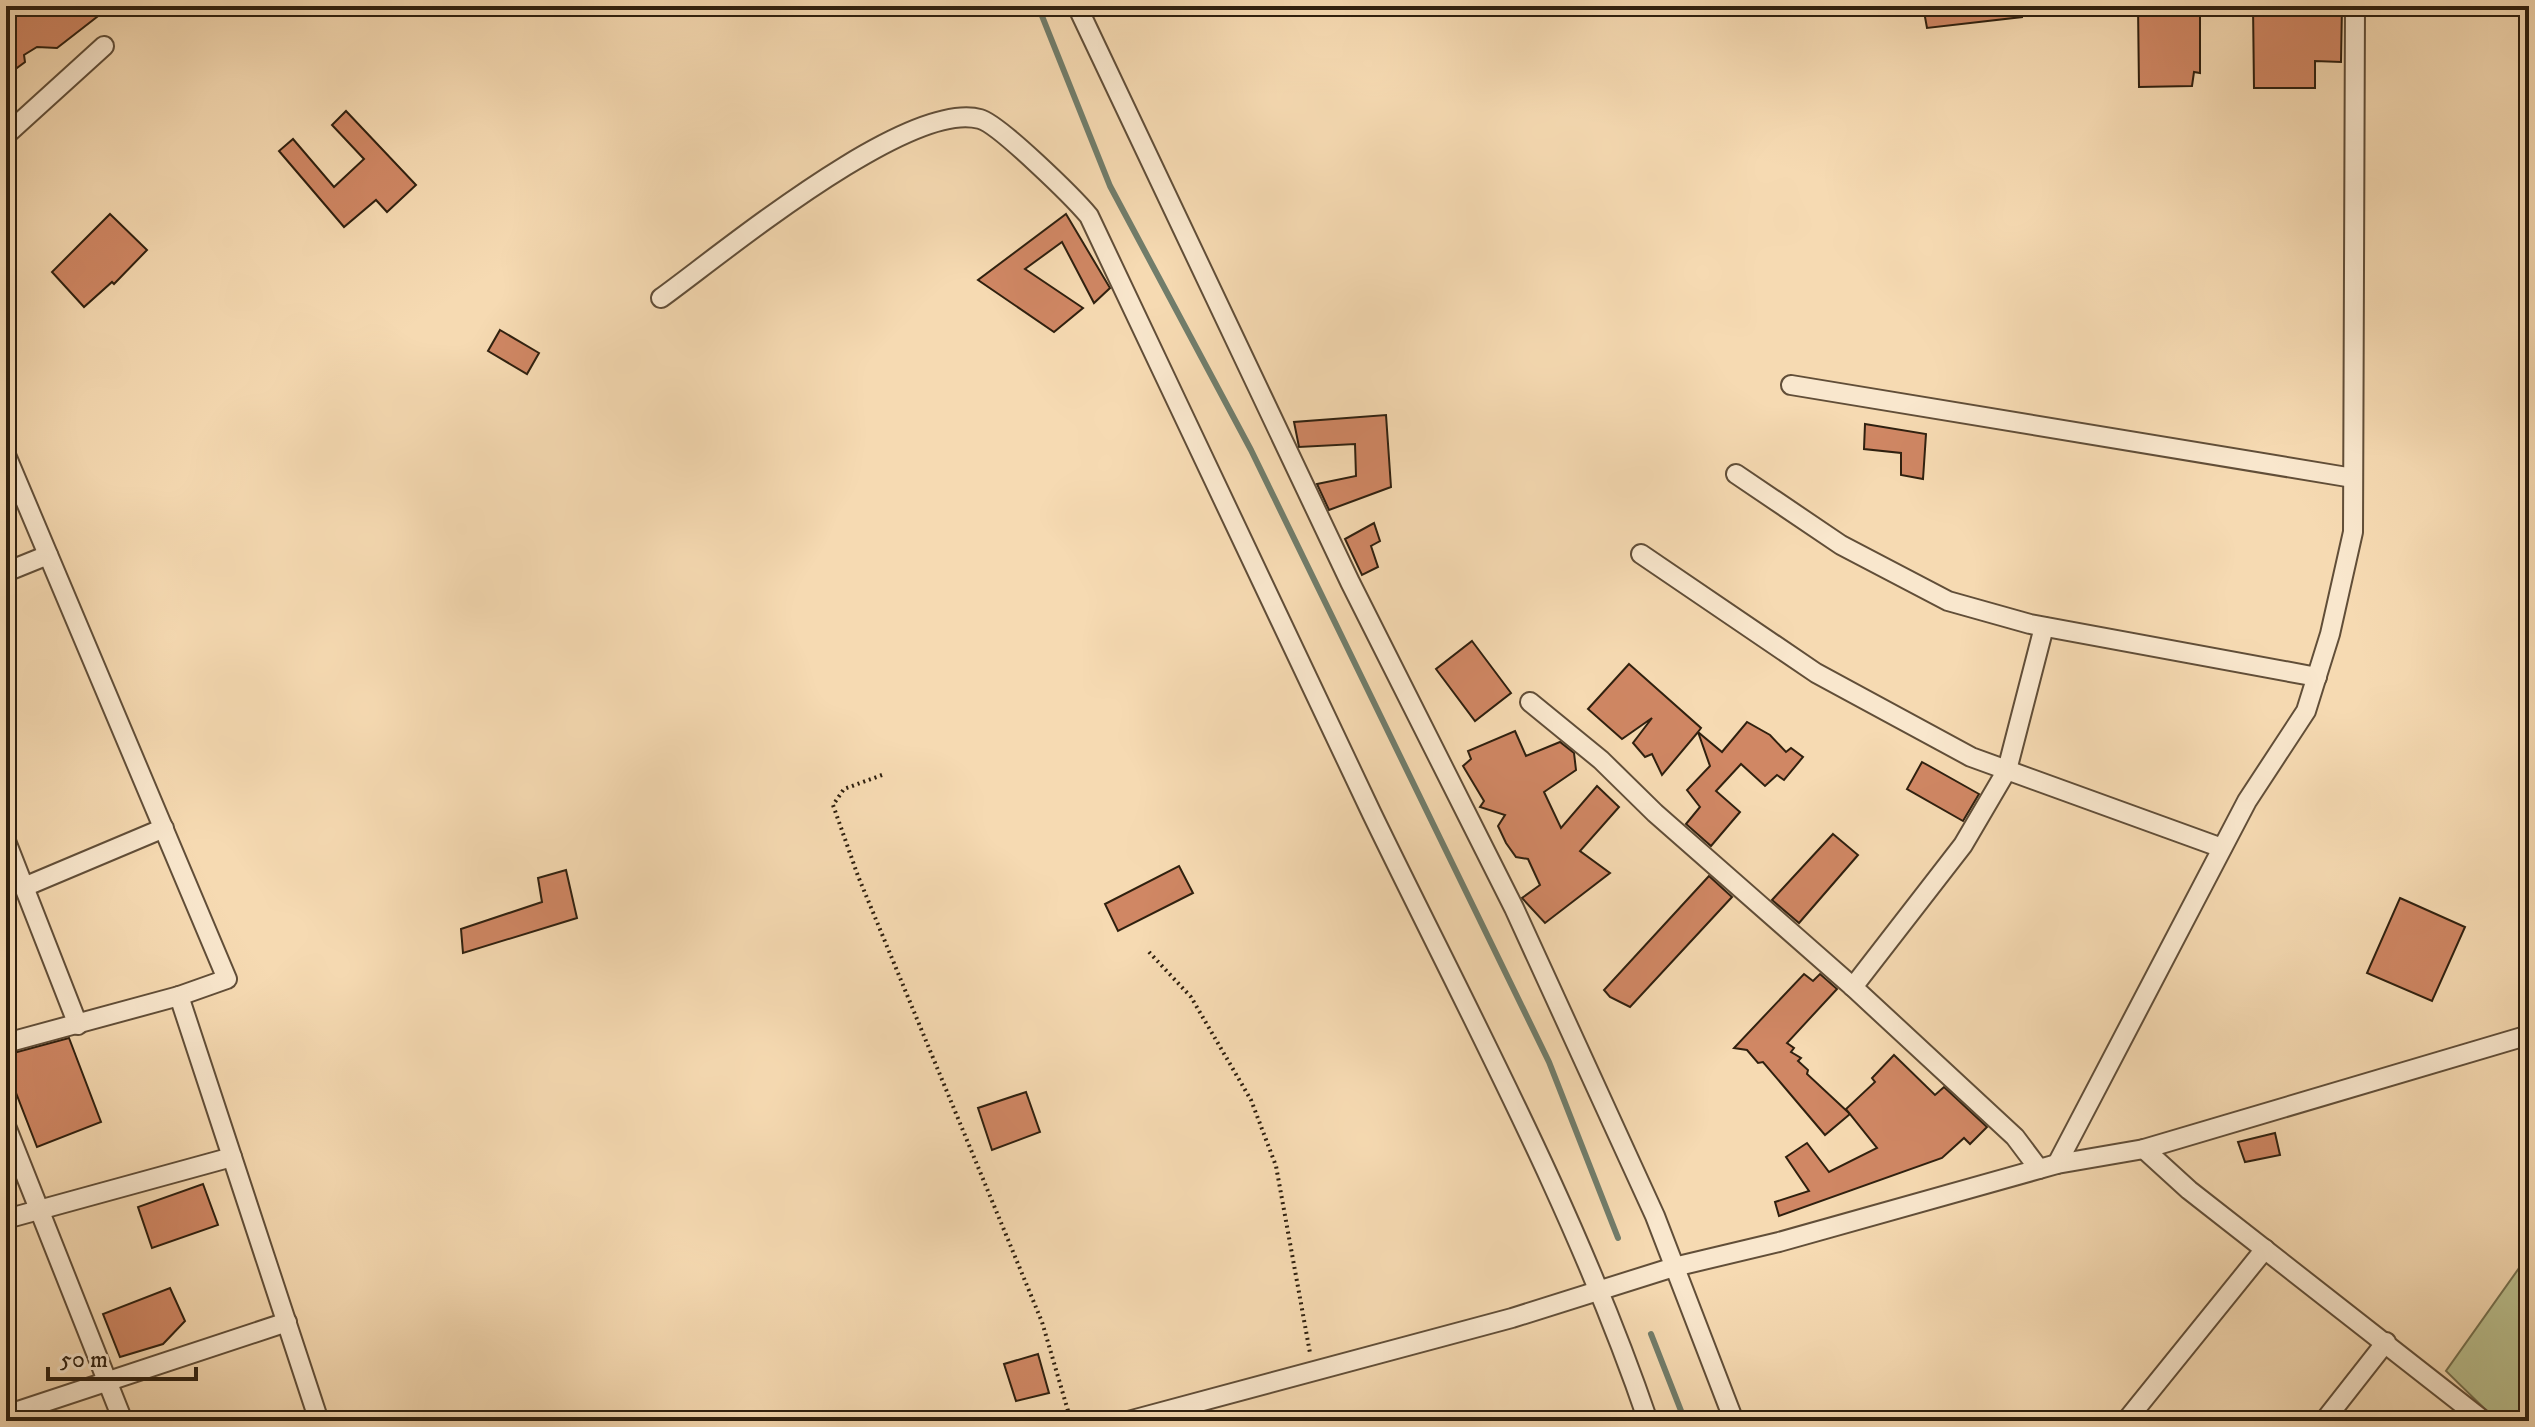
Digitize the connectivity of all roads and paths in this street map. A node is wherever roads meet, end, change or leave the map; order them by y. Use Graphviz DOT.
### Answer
graph roads {
  1 [pos="1077,6"];
  2 [pos="2355,6"];
  3 [pos="104,46"];
  4 [pos="6,135"];
  5 [pos="661,298"];
  6 [pos="1791,385"];
  7 [pos="6,455"];
  8 [pos="1736,474"];
  9 [pos="2353,478"];
  10 [pos="1641,554"];
  11 [pos="48,555"];
  12 [pos="6,572"];
  13 [pos="2044,627"];
  14 [pos="2317,677"];
  15 [pos="1530,702"];
  16 [pos="2007,770"];
  17 [pos="882,775"];
  18 [pos="164,828"];
  19 [pos="6,841"];
  20 [pos="2222,848"];
  21 [pos="24,887"];
  22 [pos="1149,952"];
  23 [pos="1853,987"];
  24 [pos="179,996"];
  25 [pos="78,1025"];
  26 [pos="2529,1035"];
  27 [pos="6,1043"];
  28 [pos="6,1126"];
  29 [pos="2144,1149"];
  30 [pos="232,1157"];
  31 [pos="2048,1166"];
  32 [pos="40,1210"];
  33 [pos="6,1219"];
  34 [pos="2265,1249"];
  35 [pos="1674,1267"];
  36 [pos="1600,1289"];
  37 [pos="287,1322"];
  38 [pos="2386,1342"];
  39 [pos="1312,1372"];
  40 [pos="107,1381"];
  41 [pos="6,1415"];
  42 [pos="123,1421"];
  43 [pos="319,1421"];
  44 [pos="1071,1421"];
  45 [pos="1128,1421"];
  46 [pos="1648,1421"];
  47 [pos="1734,1421"];
  48 [pos="2126,1421"];
  49 [pos="2324,1421"];
  50 [pos="2484,1421"];
  1 -- 35 [label="street"];
  2 -- 9 [label="street"];
  3 -- 4 [label="street"];
  5 -- 36 [label="street"];
  6 -- 9 [label="street"];
  7 -- 11 [label="street"];
  8 -- 13 [label="street"];
  9 -- 14 [label="street"];
  10 -- 16 [label="street"];
  11 -- 12 [label="street"];
  11 -- 18 [label="street"];
  13 -- 14 [label="street"];
  13 -- 16 [label="street"];
  14 -- 20 [label="street"];
  15 -- 23 [label="street"];
  16 -- 20 [label="street"];
  16 -- 23 [label="street"];
  17 -- 44 [label="path"];
  18 -- 21 [label="street"];
  18 -- 24 [label="street"];
  19 -- 21 [label="street"];
  20 -- 31 [label="street"];
  21 -- 25 [label="street"];
  22 -- 39 [label="path"];
  23 -- 31 [label="street"];
  24 -- 25 [label="street"];
  24 -- 30 [label="street"];
  25 -- 27 [label="street"];
  26 -- 29 [label="street"];
  28 -- 32 [label="street"];
  29 -- 31 [label="street"];
  29 -- 34 [label="street"];
  30 -- 32 [label="street"];
  30 -- 37 [label="street"];
  31 -- 35 [label="street"];
  32 -- 33 [label="street"];
  32 -- 40 [label="street"];
  34 -- 38 [label="street"];
  34 -- 48 [label="street"];
  35 -- 36 [label="street"];
  35 -- 47 [label="street"];
  36 -- 39 [label="street"];
  36 -- 46 [label="street"];
  37 -- 40 [label="street"];
  37 -- 43 [label="street"];
  38 -- 49 [label="street"];
  38 -- 50 [label="street"];
  39 -- 45 [label="street"];
  40 -- 41 [label="street"];
  40 -- 42 [label="street"];
}
